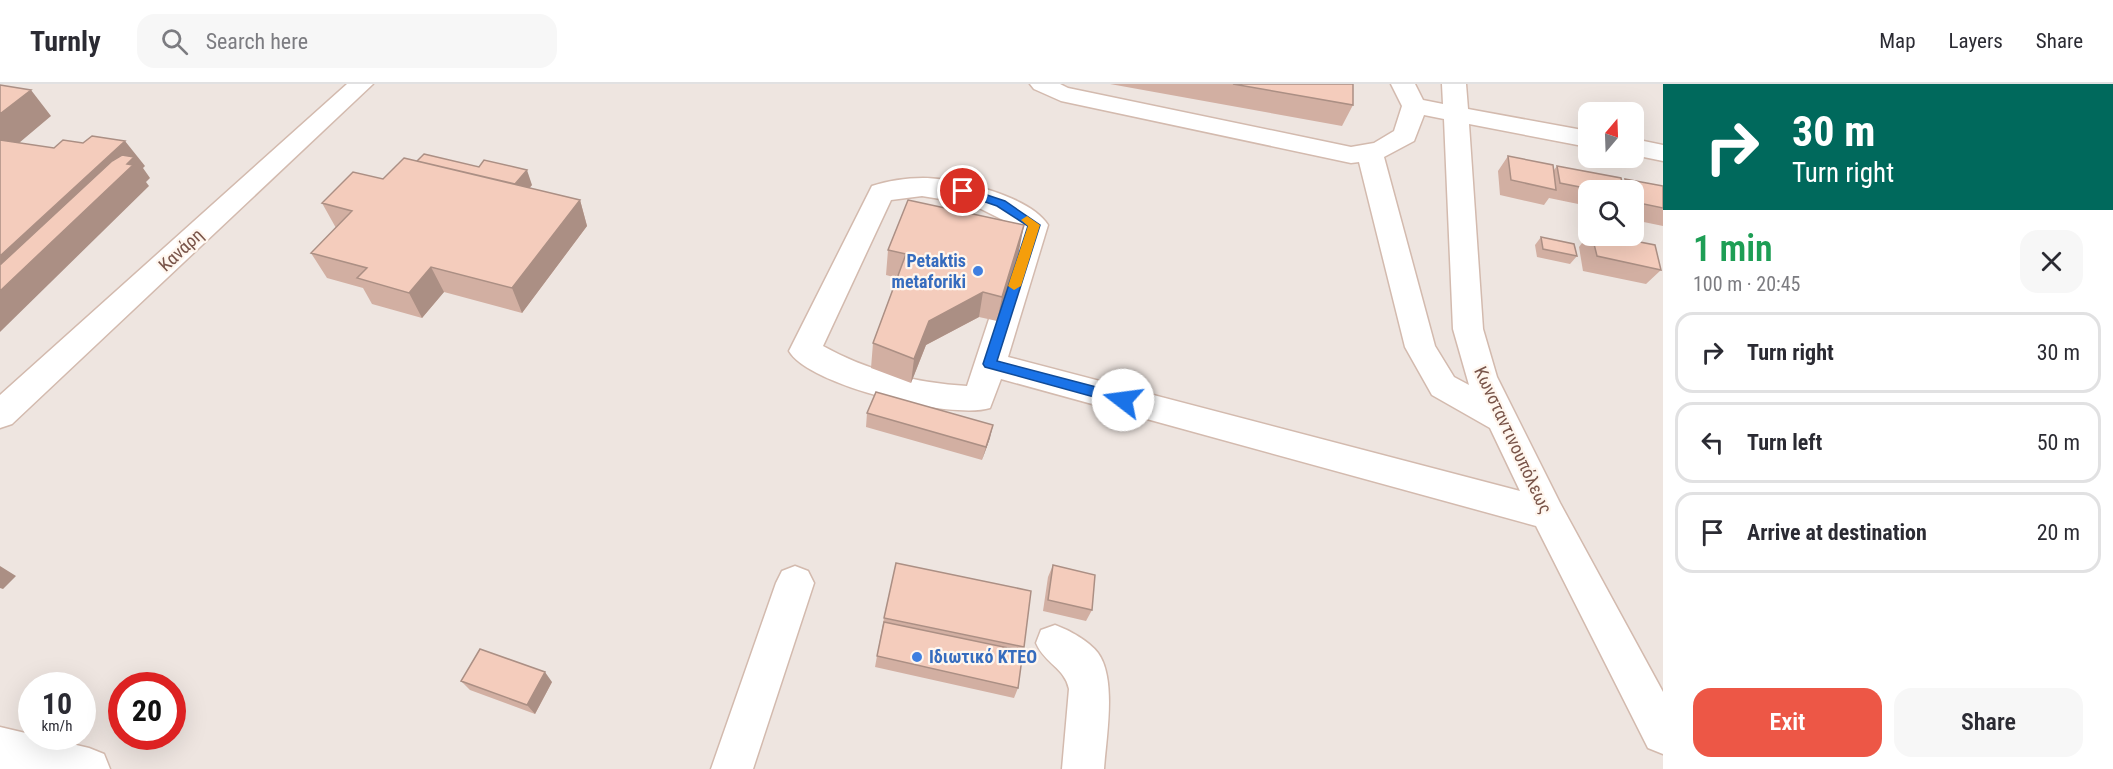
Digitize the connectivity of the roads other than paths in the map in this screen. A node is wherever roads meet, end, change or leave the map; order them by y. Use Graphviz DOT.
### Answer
graph roads {
  1 [pos="361,84"];
  2 [pos="1042,84"];
  3 [pos="1408,95"];
  4 [pos="1455,99"];
  5 [pos="1578,136"];
  6 [pos="1644,149"];
  7 [pos="1370,152"];
  8 [pos="1663,153"];
  9 [pos="989,364"];
  10 [pos="0,415"];
  11 [pos="1501,418"];
  12 [pos="1548,514"];
  13 [pos="795,583"];
  14 [pos="1055,643"];
  15 [pos="1663,733"];
  16 [pos="0,748"];
  17 [pos="89,769"];
  18 [pos="732,769"];
  19 [pos="1083,769"];
  1 -- 10 [label="street, Κανάρη"];
  2 -- 7 [label="street"];
  3 -- 4 [label="street"];
  3 -- 7 [label="street"];
  4 -- 5 [label="street"];
  4 -- 11 [label="street, Κωνσταντινουπόλεως"];
  6 -- 8 [label="street"];
  7 -- 11 [label="street"];
  9 -- 9 [label="street"];
  9 -- 12 [label="street"];
  11 -- 12 [label="street, Κωνσταντινουπόλεως"];
  12 -- 15 [label="street, Κωνσταντινουπόλεως"];
  13 -- 18 [label="street"];
  14 -- 19 [label="street"];
  16 -- 17 [label="street"];
}
